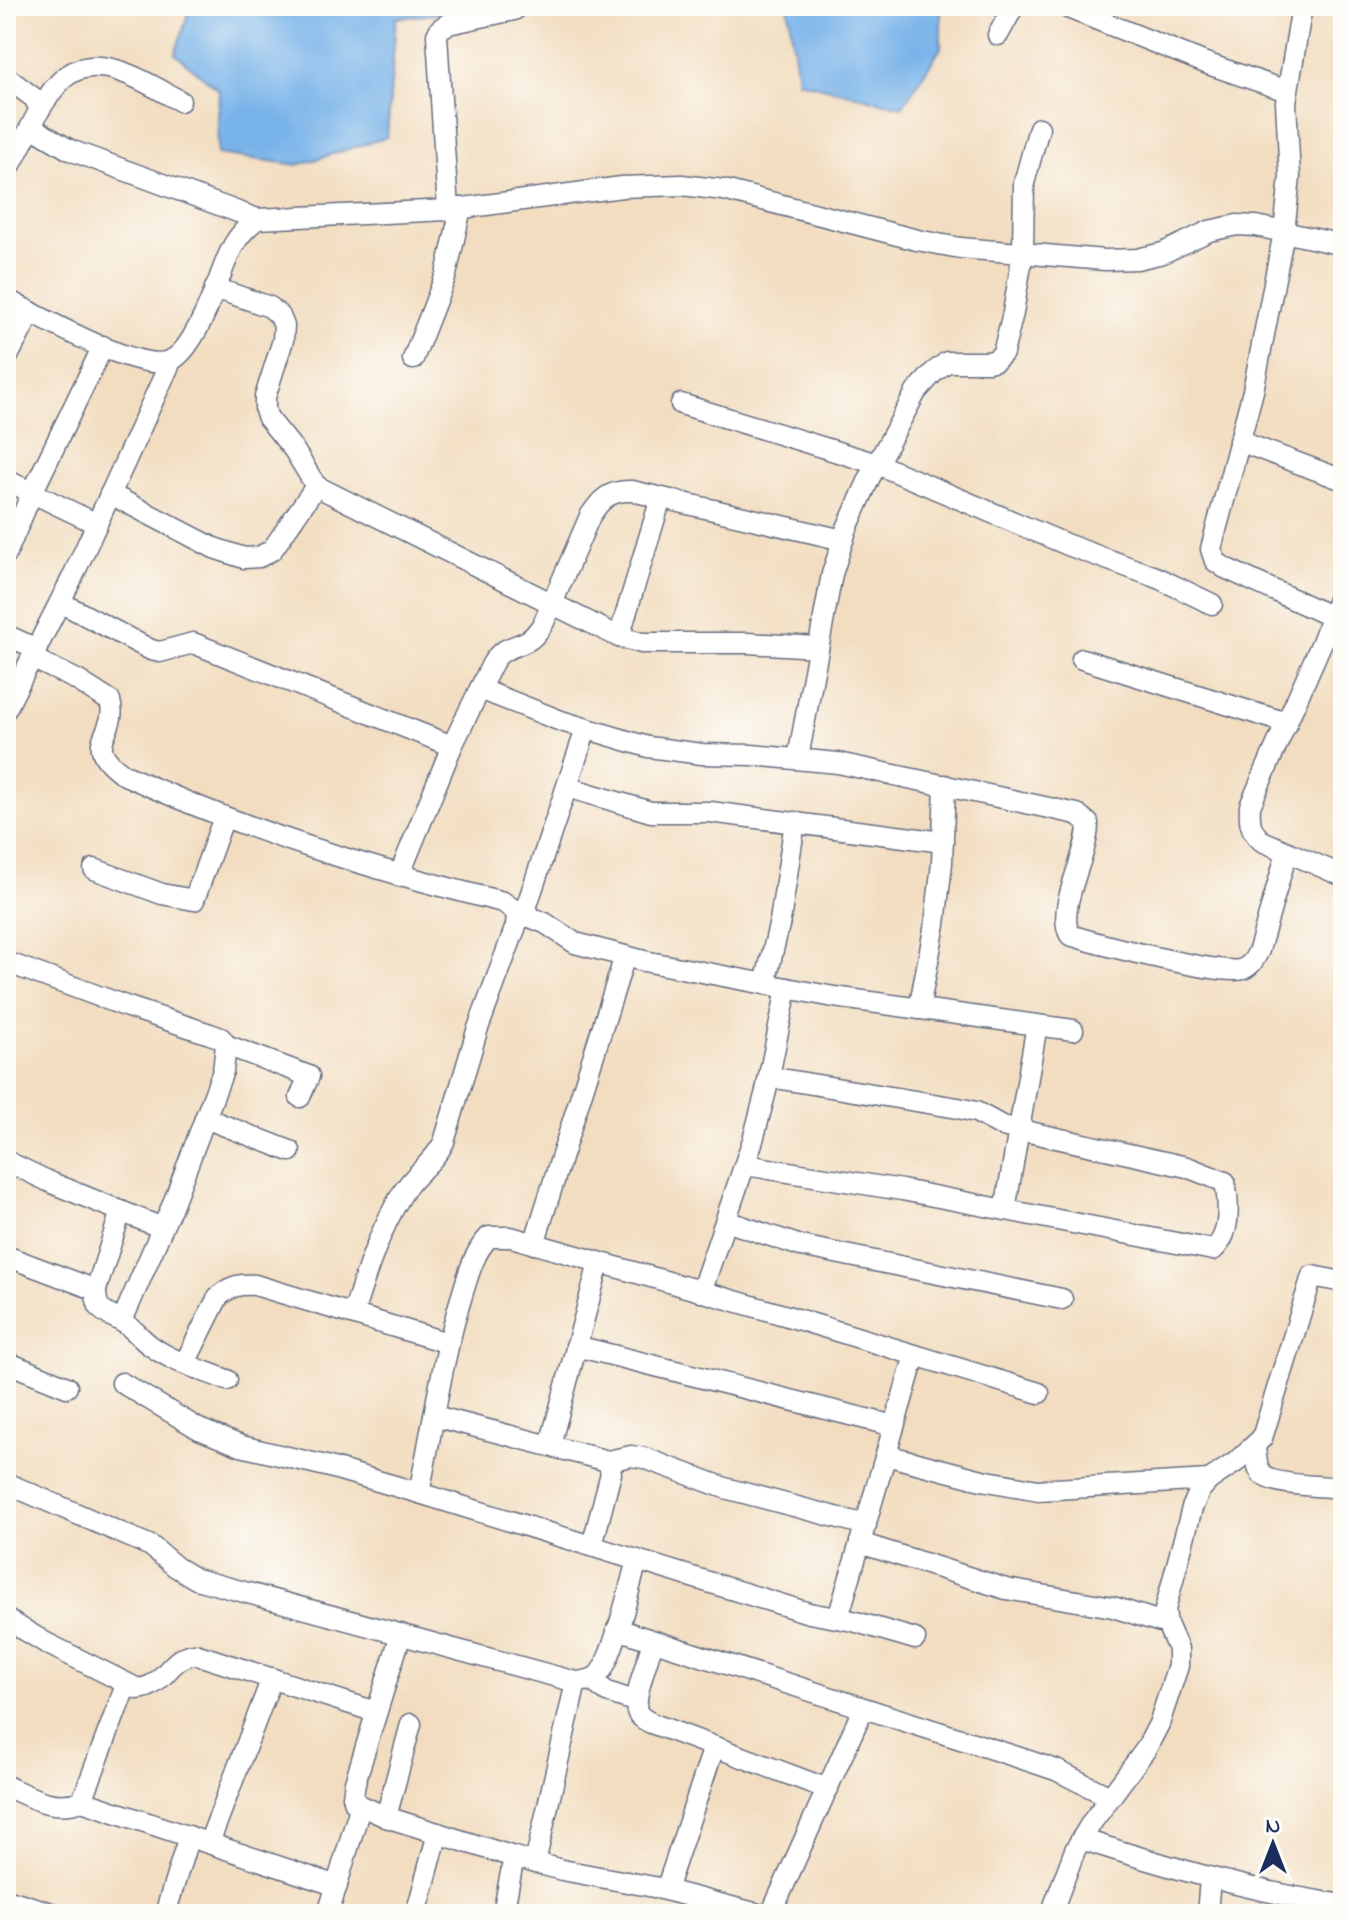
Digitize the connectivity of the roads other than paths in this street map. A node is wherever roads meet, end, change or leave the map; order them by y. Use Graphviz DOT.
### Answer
graph roads {
  1 [pos="519,6"];
  2 [pos="1014,6"];
  3 [pos="1063,6"];
  4 [pos="1296,8"];
  5 [pos="998,35"];
  6 [pos="6,77"];
  7 [pos="1287,91"];
  8 [pos="180,101"];
  9 [pos="36,119"];
  10 [pos="1039,128"];
  11 [pos="6,174"];
  12 [pos="455,209"];
  13 [pos="257,219"];
  14 [pos="1284,232"];
  15 [pos="1343,245"];
  16 [pos="1023,252"];
  17 [pos="215,288"];
  18 [pos="6,299"];
  19 [pos="31,312"];
  20 [pos="103,346"];
  21 [pos="413,359"];
  22 [pos="6,360"];
  23 [pos="171,361"];
  24 [pos="681,404"];
  25 [pos="1239,441"];
  26 [pos="877,464"];
  27 [pos="6,480"];
  28 [pos="1343,480"];
  29 [pos="316,486"];
  30 [pos="32,493"];
  31 [pos="110,494"];
  32 [pos="661,498"];
  33 [pos="97,524"];
  34 [pos="843,540"];
  35 [pos="6,554"];
  36 [pos="1343,586"];
  37 [pos="60,602"];
  38 [pos="1212,604"];
  39 [pos="552,605"];
  40 [pos="1332,617"];
  41 [pos="6,635"];
  42 [pos="619,637"];
  43 [pos="818,647"];
  44 [pos="34,653"];
  45 [pos="1082,659"];
  46 [pos="480,689"];
  47 [pos="6,709"];
  48 [pos="1287,723"];
  49 [pos="586,729"];
  50 [pos="452,746"];
  51 [pos="798,758"];
  52 [pos="945,785"];
  53 [pos="567,787"];
  54 [pos="224,817"];
  55 [pos="795,822"];
  56 [pos="943,842"];
  57 [pos="1287,852"];
  58 [pos="94,869"];
  59 [pos="399,876"];
  60 [pos="1343,876"];
  61 [pos="520,913"];
  62 [pos="625,956"];
  63 [pos="6,962"];
  64 [pos="765,984"];
  65 [pos="787,988"];
  66 [pos="919,1009"];
  67 [pos="1037,1025"];
  68 [pos="1073,1030"];
  69 [pos="226,1045"];
  70 [pos="769,1077"];
  71 [pos="300,1097"];
  72 [pos="205,1118"];
  73 [pos="1019,1129"];
  74 [pos="290,1151"];
  75 [pos="6,1161"];
  76 [pos="745,1165"];
  77 [pos="1005,1210"];
  78 [pos="121,1211"];
  79 [pos="726,1221"];
  80 [pos="162,1228"];
  81 [pos="534,1244"];
  82 [pos="6,1256"];
  83 [pos="599,1263"];
  84 [pos="1343,1282"];
  85 [pos="96,1290"];
  86 [pos="701,1292"];
  87 [pos="1062,1299"];
  88 [pos="353,1314"];
  89 [pos="134,1332"];
  90 [pos="448,1343"];
  91 [pos="576,1346"];
  92 [pos="915,1355"];
  93 [pos="6,1362"];
  94 [pos="185,1363"];
  95 [pos="227,1380"];
  96 [pos="122,1383"];
  97 [pos="67,1387"];
  98 [pos="1039,1393"];
  99 [pos="434,1416"];
  100 [pos="894,1426"];
  101 [pos="550,1445"];
  102 [pos="1255,1447"];
  103 [pos="886,1455"];
  104 [pos="608,1461"];
  105 [pos="1209,1480"];
  106 [pos="1343,1488"];
  107 [pos="23,1490"];
  108 [pos="419,1493"];
  109 [pos="863,1534"];
  110 [pos="592,1546"];
  111 [pos="637,1560"];
  112 [pos="838,1618"];
  113 [pos="6,1619"];
  114 [pos="1167,1624"];
  115 [pos="617,1629"];
  116 [pos="401,1634"];
  117 [pos="915,1639"];
  118 [pos="653,1641"];
  119 [pos="272,1678"];
  120 [pos="583,1681"];
  121 [pos="126,1685"];
  122 [pos="637,1702"];
  123 [pos="863,1709"];
  124 [pos="376,1712"];
  125 [pos="411,1724"];
  126 [pos="714,1747"];
  127 [pos="6,1786"];
  128 [pos="828,1789"];
  129 [pos="1110,1797"];
  130 [pos="82,1801"];
  131 [pos="360,1808"];
  132 [pos="386,1817"];
  133 [pos="438,1833"];
  134 [pos="189,1836"];
  135 [pos="1081,1839"];
  136 [pos="209,1843"];
  137 [pos="514,1857"];
  138 [pos="535,1863"];
  139 [pos="1210,1879"];
  140 [pos="337,1886"];
  141 [pos="666,1890"];
  142 [pos="6,1899"];
  143 [pos="1343,1905"];
  144 [pos="54,1914"];
  145 [pos="165,1914"];
  146 [pos="328,1914"];
  147 [pos="416,1914"];
  148 [pos="503,1914"];
  149 [pos="758,1914"];
  150 [pos="771,1914"];
  151 [pos="1051,1914"];
  152 [pos="1207,1914"];
  1 -- 12 [label="street"];
  2 -- 5 [label="street"];
  3 -- 7 [label="street"];
  4 -- 7 [label="street"];
  6 -- 9 [label="street"];
  7 -- 14 [label="street"];
  8 -- 9 [label="street"];
  9 -- 11 [label="street"];
  9 -- 13 [label="street"];
  10 -- 16 [label="street"];
  12 -- 13 [label="street"];
  12 -- 16 [label="street"];
  12 -- 21 [label="street"];
  13 -- 17 [label="street"];
  14 -- 15 [label="street"];
  14 -- 16 [label="street"];
  14 -- 25 [label="street"];
  16 -- 26 [label="street"];
  17 -- 23 [label="street"];
  17 -- 29 [label="street"];
  18 -- 19 [label="street"];
  19 -- 20 [label="street"];
  19 -- 22 [label="street"];
  20 -- 23 [label="street"];
  20 -- 30 [label="street"];
  23 -- 31 [label="street"];
  24 -- 26 [label="street"];
  25 -- 28 [label="street"];
  25 -- 40 [label="street"];
  26 -- 34 [label="street"];
  26 -- 38 [label="street"];
  27 -- 30 [label="street"];
  29 -- 31 [label="street"];
  29 -- 39 [label="street"];
  30 -- 33 [label="street"];
  30 -- 35 [label="street"];
  31 -- 33 [label="street"];
  32 -- 34 [label="street"];
  32 -- 39 [label="street"];
  32 -- 42 [label="street"];
  33 -- 37 [label="street"];
  34 -- 43 [label="street"];
  36 -- 40 [label="street"];
  37 -- 44 [label="street"];
  37 -- 50 [label="street"];
  39 -- 42 [label="street"];
  39 -- 46 [label="street"];
  40 -- 48 [label="street"];
  41 -- 44 [label="street"];
  42 -- 43 [label="street"];
  43 -- 51 [label="street"];
  44 -- 47 [label="street"];
  44 -- 54 [label="street"];
  45 -- 48 [label="street"];
  46 -- 49 [label="street"];
  46 -- 50 [label="street"];
  48 -- 57 [label="street"];
  49 -- 51 [label="street"];
  49 -- 53 [label="street"];
  50 -- 59 [label="street"];
  51 -- 52 [label="street"];
  52 -- 56 [label="street"];
  52 -- 57 [label="street"];
  53 -- 55 [label="street"];
  53 -- 61 [label="street"];
  54 -- 58 [label="street"];
  54 -- 59 [label="street"];
  55 -- 56 [label="street"];
  55 -- 64 [label="street"];
  56 -- 66 [label="street"];
  57 -- 60 [label="street"];
  59 -- 61 [label="street"];
  61 -- 62 [label="street"];
  61 -- 88 [label="street"];
  62 -- 64 [label="street"];
  62 -- 81 [label="street"];
  63 -- 69 [label="street"];
  64 -- 65 [label="street"];
  65 -- 66 [label="street"];
  65 -- 70 [label="street"];
  66 -- 67 [label="street"];
  67 -- 68 [label="street"];
  67 -- 73 [label="street"];
  69 -- 71 [label="street"];
  69 -- 72 [label="street"];
  70 -- 73 [label="street"];
  70 -- 76 [label="street"];
  72 -- 74 [label="street"];
  72 -- 80 [label="street"];
  73 -- 77 [label="street"];
  73 -- 77 [label="street"];
  75 -- 78 [label="street"];
  76 -- 77 [label="street"];
  76 -- 79 [label="street"];
  78 -- 80 [label="street"];
  78 -- 85 [label="street"];
  79 -- 86 [label="street"];
  79 -- 87 [label="street"];
  80 -- 89 [label="street"];
  81 -- 83 [label="street"];
  81 -- 90 [label="street"];
  82 -- 85 [label="street"];
  83 -- 86 [label="street"];
  83 -- 91 [label="street"];
  84 -- 102 [label="street"];
  85 -- 89 [label="street"];
  86 -- 92 [label="street"];
  88 -- 90 [label="street"];
  88 -- 94 [label="street"];
  89 -- 94 [label="street"];
  90 -- 99 [label="street"];
  91 -- 100 [label="street"];
  91 -- 101 [label="street"];
  92 -- 98 [label="street"];
  92 -- 100 [label="street"];
  93 -- 97 [label="street"];
  94 -- 95 [label="street"];
  96 -- 108 [label="street"];
  99 -- 101 [label="street"];
  99 -- 108 [label="street"];
  100 -- 103 [label="street"];
  101 -- 104 [label="street"];
  102 -- 105 [label="street"];
  102 -- 106 [label="street"];
  103 -- 105 [label="street"];
  103 -- 109 [label="street"];
  104 -- 109 [label="street"];
  104 -- 110 [label="street"];
  105 -- 114 [label="street"];
  107 -- 116 [label="street"];
  108 -- 110 [label="street"];
  109 -- 112 [label="street"];
  109 -- 114 [label="street"];
  110 -- 111 [label="street"];
  111 -- 112 [label="street"];
  111 -- 115 [label="street"];
  112 -- 117 [label="street"];
  113 -- 121 [label="street"];
  114 -- 129 [label="street"];
  115 -- 118 [label="street"];
  115 -- 120 [label="street"];
  116 -- 120 [label="street"];
  116 -- 124 [label="street"];
  118 -- 122 [label="street"];
  118 -- 123 [label="street"];
  119 -- 121 [label="street"];
  119 -- 124 [label="street"];
  119 -- 136 [label="street"];
  120 -- 122 [label="street"];
  120 -- 138 [label="street"];
  121 -- 130 [label="street"];
  122 -- 126 [label="street"];
  123 -- 128 [label="street"];
  123 -- 129 [label="street"];
  124 -- 131 [label="street"];
  125 -- 132 [label="street"];
  126 -- 128 [label="street"];
  126 -- 141 [label="street"];
  127 -- 130 [label="street"];
  128 -- 150 [label="street"];
  129 -- 135 [label="street"];
  130 -- 134 [label="street"];
  131 -- 132 [label="street"];
  131 -- 140 [label="street"];
  132 -- 133 [label="street"];
  133 -- 137 [label="street"];
  133 -- 147 [label="street"];
  134 -- 136 [label="street"];
  134 -- 145 [label="street"];
  135 -- 139 [label="street"];
  135 -- 151 [label="street"];
  136 -- 140 [label="street"];
  137 -- 138 [label="street"];
  137 -- 148 [label="street"];
  138 -- 141 [label="street"];
  139 -- 143 [label="street"];
  139 -- 152 [label="street"];
  140 -- 146 [label="street"];
  141 -- 149 [label="street"];
  142 -- 144 [label="street"];
}
